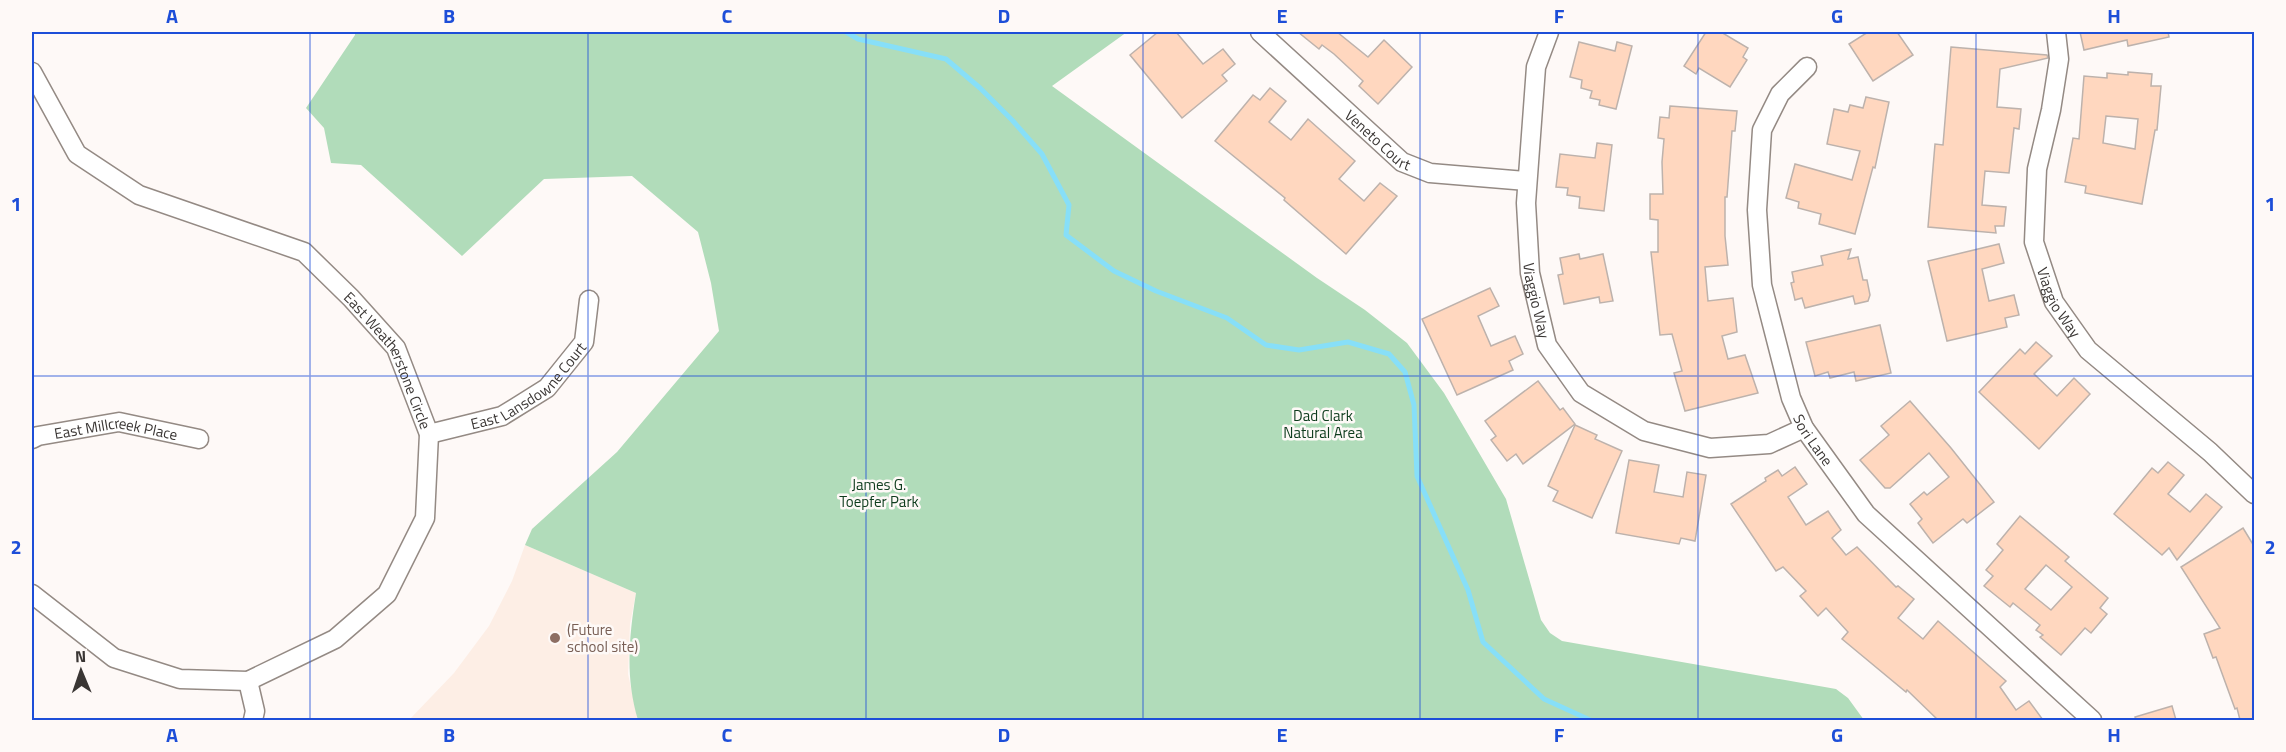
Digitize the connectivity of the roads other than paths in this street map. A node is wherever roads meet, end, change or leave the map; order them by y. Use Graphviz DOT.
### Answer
graph roads {
  1 [pos="1260,32"];
  2 [pos="1549,32"];
  3 [pos="2056,32"];
  4 [pos="1807,67"];
  5 [pos="32,72"];
  6 [pos="1527,182"];
  7 [pos="589,300"];
  8 [pos="1804,428"];
  9 [pos="429,434"];
  10 [pos="32,439"];
  11 [pos="199,439"];
  12 [pos="2254,494"];
  13 [pos="32,594"];
  14 [pos="248,681"];
  15 [pos="253,720"];
  16 [pos="2092,720"];
  1 -- 6 [label="street, Veneto Court"];
  2 -- 6 [label="street, Viaggio Way"];
  3 -- 12 [label="street, Viaggio Way"];
  4 -- 8 [label="street, Sori Lane"];
  5 -- 9 [label="street, East Weatherstone Circle"];
  6 -- 8 [label="street, Viaggio Way"];
  7 -- 9 [label="street, East Lansdowne Court"];
  8 -- 16 [label="street, Sori Lane"];
  9 -- 14 [label="street, East Weatherstone Circle"];
  10 -- 11 [label="street, East Millcreek Place"];
  13 -- 14 [label="street, East Weatherstone Circle"];
  14 -- 15 [label="street"];
}
